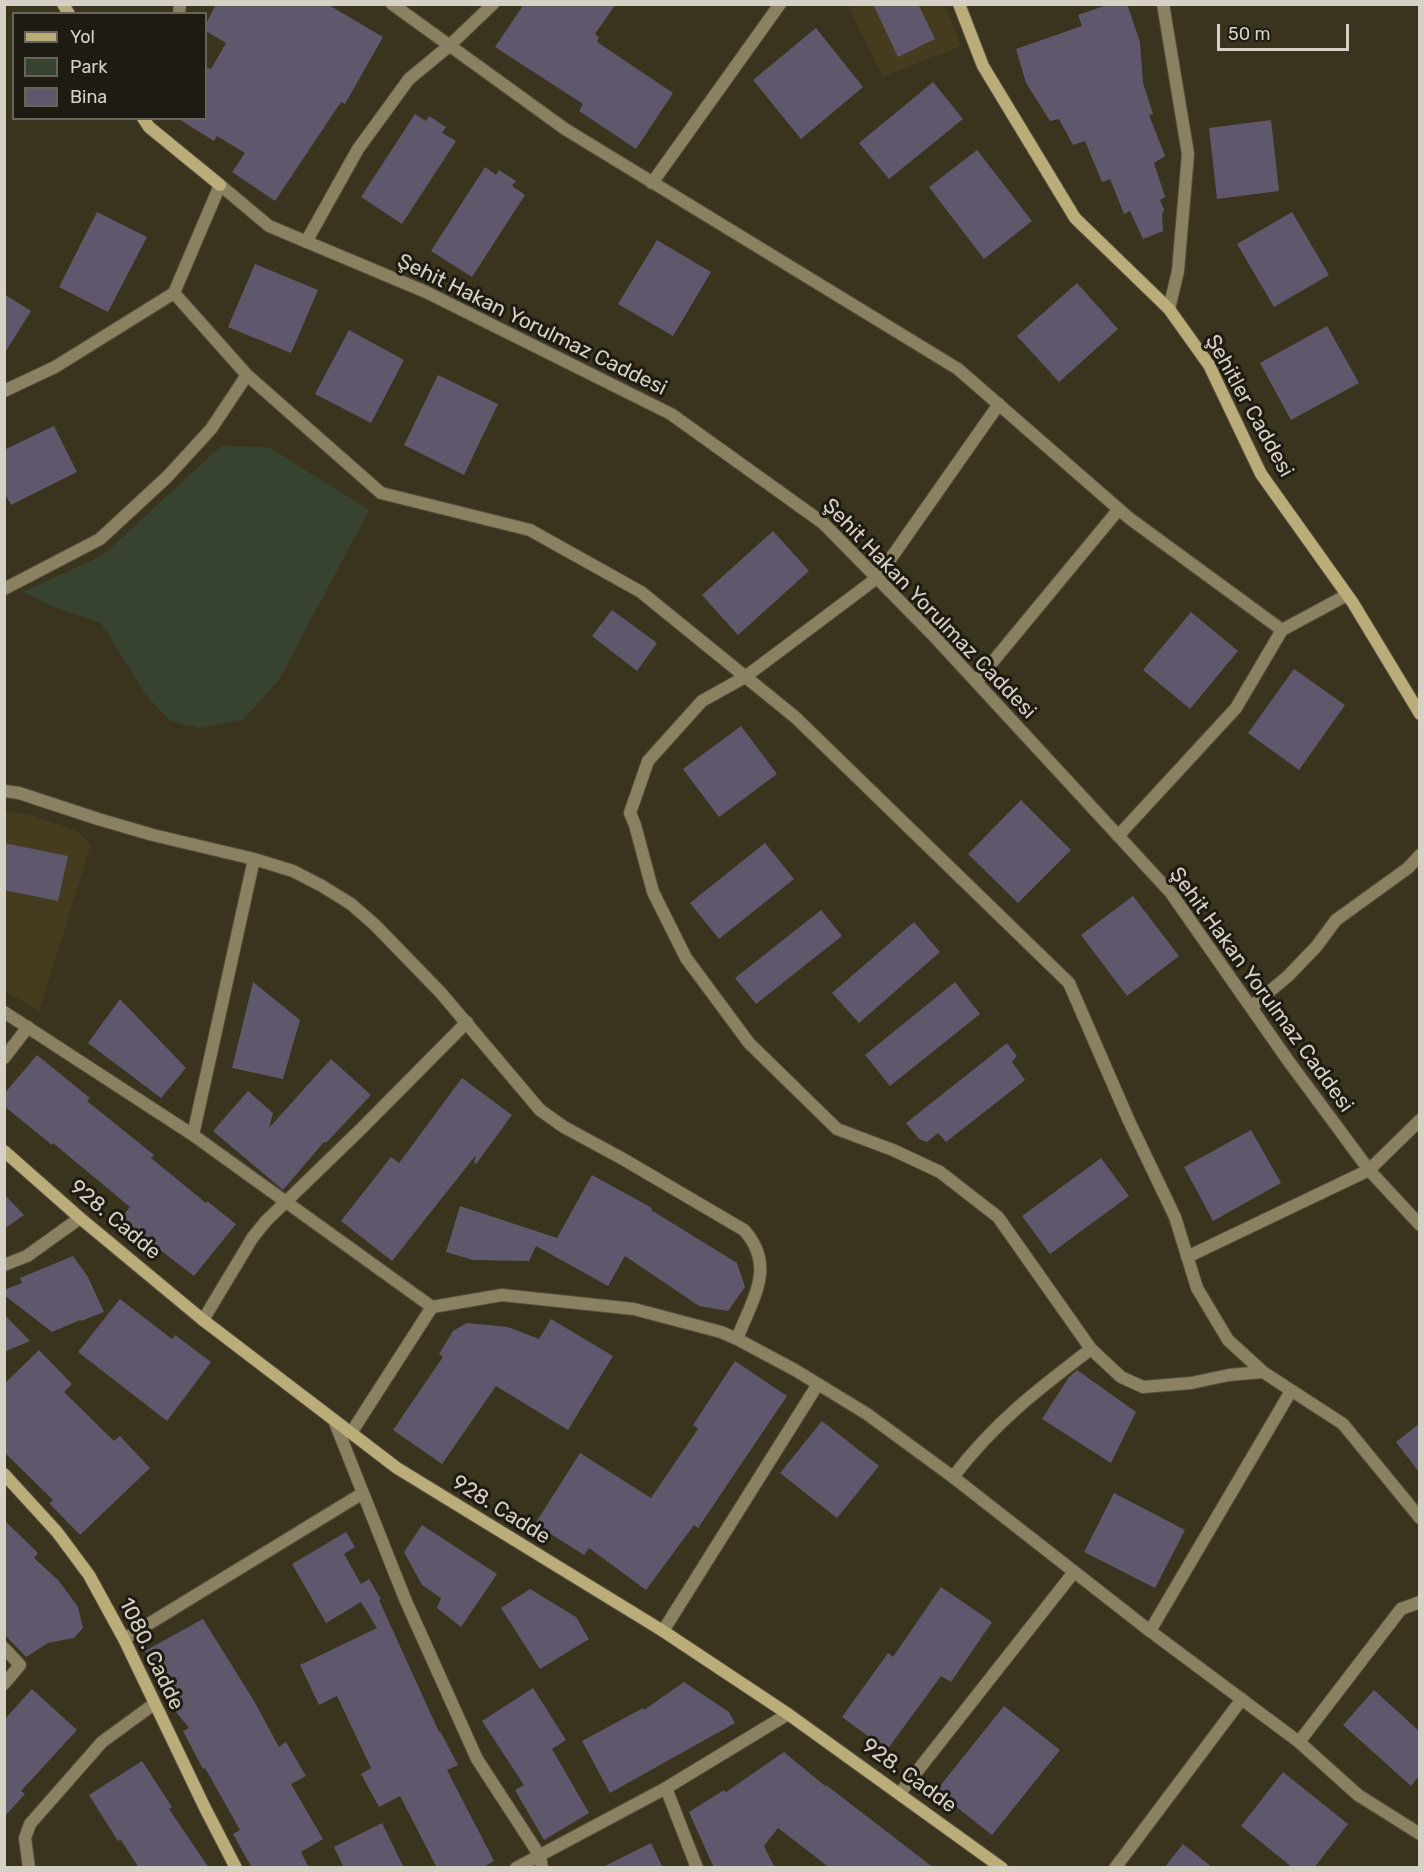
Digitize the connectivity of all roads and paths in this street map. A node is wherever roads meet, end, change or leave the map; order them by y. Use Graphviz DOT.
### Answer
graph roads {
  1 [pos="392,4"];
  2 [pos="494,4"];
  3 [pos="780,4"];
  4 [pos="959,4"];
  5 [pos="1163,4"];
  6 [pos="449,46"];
  7 [pos="146,120"];
  8 [pos="652,183"];
  9 [pos="220,186"];
  10 [pos="306,242"];
  11 [pos="174,293"];
  12 [pos="1169,309"];
  13 [pos="247,375"];
  14 [pos="4,391"];
  15 [pos="999,404"];
  16 [pos="1119,509"];
  17 [pos="877,578"];
  18 [pos="4,588"];
  19 [pos="1347,595"];
  20 [pos="1282,630"];
  21 [pos="745,677"];
  22 [pos="976,682"];
  23 [pos="1419,714"];
  24 [pos="4,791"];
  25 [pos="1118,836"];
  26 [pos="1419,855"];
  27 [pos="254,859"];
  28 [pos="1251,1007"];
  29 [pos="4,1012"];
  30 [pos="467,1022"];
  31 [pos="28,1027"];
  32 [pos="4,1058"];
  33 [pos="1419,1120"];
  34 [pos="192,1135"];
  35 [pos="4,1151"];
  36 [pos="1369,1170"];
  37 [pos="286,1202"];
  38 [pos="80,1218"];
  39 [pos="1419,1225"];
  40 [pos="1187,1257"];
  41 [pos="4,1264"];
  42 [pos="432,1307"];
  43 [pos="203,1320"];
  44 [pos="737,1339"];
  45 [pos="1091,1349"];
  46 [pos="1263,1372"];
  47 [pos="818,1384"];
  48 [pos="1291,1391"];
  49 [pos="334,1420"];
  50 [pos="351,1433"];
  51 [pos="4,1474"];
  52 [pos="953,1477"];
  53 [pos="363,1493"];
  54 [pos="1419,1518"];
  55 [pos="1074,1572"];
  56 [pos="1419,1602"];
  57 [pos="663,1631"];
  58 [pos="1150,1631"];
  59 [pos="124,1640"];
  60 [pos="4,1648"];
  61 [pos="4,1684"];
  62 [pos="1242,1699"];
  63 [pos="154,1704"];
  64 [pos="788,1713"];
  65 [pos="1299,1742"];
  66 [pos="666,1788"];
  67 [pos="900,1793"];
  68 [pos="1419,1834"];
  69 [pos="541,1862"];
  70 [pos="29,1868"];
  71 [pos="236,1868"];
  72 [pos="516,1868"];
  73 [pos="697,1868"];
  74 [pos="1002,1868"];
  75 [pos="1115,1868"];
  1 -- 6 [label="street"];
  2 -- 6 [label="street"];
  3 -- 8 [label="street"];
  4 -- 12 [label="street, Şehitler Caddesi"];
  5 -- 12 [label="street"];
  6 -- 8 [label="street"];
  6 -- 10 [label="street"];
  7 -- 9 [label="street, Şehit Hakan Yorulmaz Caddesi"];
  8 -- 15 [label="street"];
  9 -- 10 [label="street, Şehit Hakan Yorulmaz Caddesi"];
  9 -- 11 [label="street"];
  10 -- 17 [label="street, Şehit Hakan Yorulmaz Caddesi"];
  11 -- 13 [label="street"];
  11 -- 14 [label="street"];
  12 -- 19 [label="street, Şehitler Caddesi"];
  13 -- 18 [label="street"];
  13 -- 21 [label="street"];
  15 -- 16 [label="street"];
  15 -- 17 [label="street"];
  16 -- 20 [label="street"];
  16 -- 22 [label="street"];
  17 -- 21 [label="street"];
  17 -- 22 [label="street, Şehit Hakan Yorulmaz Caddesi"];
  19 -- 20 [label="street"];
  19 -- 23 [label="street, Şehitler Caddesi"];
  20 -- 25 [label="street"];
  21 -- 40 [label="street"];
  21 -- 45 [label="street"];
  22 -- 25 [label="street, Şehit Hakan Yorulmaz Caddesi"];
  24 -- 27 [label="street"];
  25 -- 28 [label="street, Şehit Hakan Yorulmaz Caddesi"];
  26 -- 28 [label="street"];
  27 -- 30 [label="street"];
  27 -- 34 [label="street"];
  28 -- 36 [label="street, Şehit Hakan Yorulmaz Caddesi"];
  29 -- 31 [label="street"];
  30 -- 37 [label="street"];
  30 -- 44 [label="street"];
  31 -- 32 [label="street"];
  31 -- 34 [label="street"];
  33 -- 36 [label="street"];
  34 -- 37 [label="street"];
  35 -- 38 [label="street, 928. Cadde"];
  36 -- 39 [label="street, Şehit Hakan Yorulmaz Caddesi"];
  36 -- 40 [label="street"];
  37 -- 42 [label="street"];
  37 -- 43 [label="street"];
  38 -- 41 [label="street"];
  38 -- 43 [label="street, 928. Cadde"];
  40 -- 46 [label="street"];
  42 -- 44 [label="street"];
  42 -- 50 [label="street"];
  43 -- 49 [label="street, 928. Cadde"];
  44 -- 47 [label="street"];
  45 -- 46 [label="street"];
  45 -- 52 [label="street"];
  46 -- 48 [label="street"];
  47 -- 52 [label="street"];
  47 -- 57 [label="street"];
  48 -- 54 [label="street"];
  48 -- 58 [label="street"];
  49 -- 50 [label="street, 928. Cadde"];
  49 -- 53 [label="street"];
  50 -- 57 [label="street, 928. Cadde"];
  51 -- 59 [label="street, 1080. Cadde"];
  52 -- 55 [label="street"];
  53 -- 59 [label="street"];
  53 -- 69 [label="street"];
  55 -- 58 [label="street"];
  55 -- 67 [label="street"];
  56 -- 65 [label="street"];
  57 -- 64 [label="street, 928. Cadde"];
  58 -- 62 [label="street"];
  59 -- 63 [label="street, 1080. Cadde"];
  60 -- 61 [label="street"];
  62 -- 65 [label="street"];
  62 -- 75 [label="street"];
  63 -- 70 [label="street"];
  63 -- 71 [label="street, 1080. Cadde"];
  64 -- 66 [label="street"];
  64 -- 67 [label="street, 928. Cadde"];
  65 -- 68 [label="street"];
  66 -- 69 [label="street"];
  66 -- 73 [label="street"];
  67 -- 74 [label="street, 928. Cadde"];
  69 -- 72 [label="street"];
}
